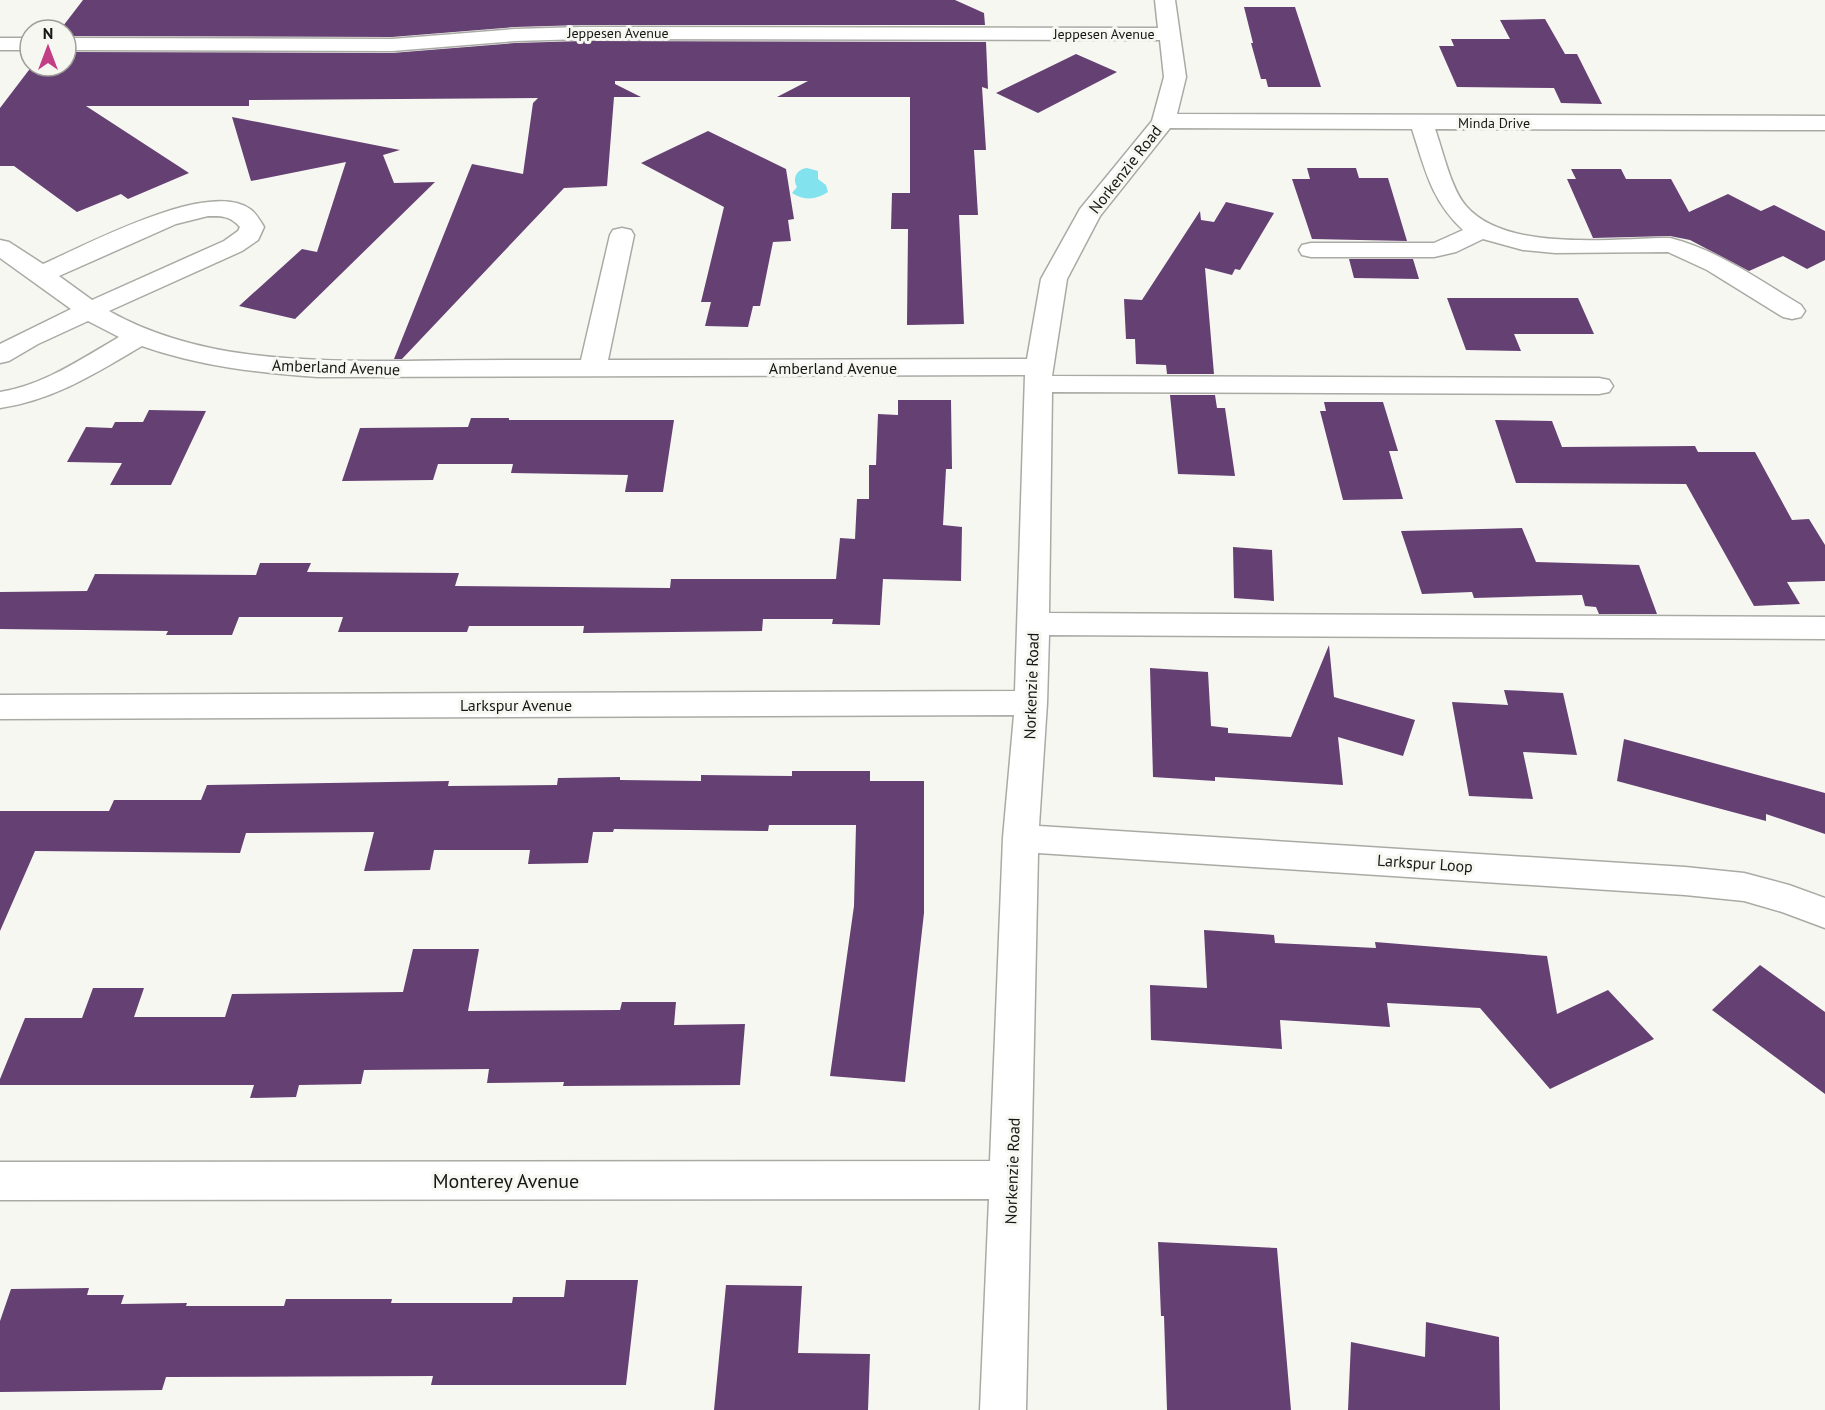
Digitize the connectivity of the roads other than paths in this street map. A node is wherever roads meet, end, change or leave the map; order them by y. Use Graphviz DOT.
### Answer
graph roads {
  1 [pos="1165,0"];
  2 [pos="1171,34"];
  3 [pos="0,44"];
  4 [pos="18,44"];
  5 [pos="78,44"];
  6 [pos="1163,121"];
  7 [pos="1422,123"];
  8 [pos="1825,123"];
  9 [pos="1483,230"];
  10 [pos="622,235"];
  11 [pos="0,247"];
  12 [pos="1311,250"];
  13 [pos="40,275"];
  14 [pos="89,310"];
  15 [pos="1792,311"];
  16 [pos="141,336"];
  17 [pos="0,355"];
  18 [pos="592,370"];
  19 [pos="1039,376"];
  20 [pos="1599,386"];
  21 [pos="0,400"];
  22 [pos="1033,624"];
  23 [pos="1825,628"];
  24 [pos="1031,703"];
  25 [pos="0,707"];
  26 [pos="1021,838"];
  27 [pos="1825,913"];
  28 [pos="1011,1180"];
  29 [pos="0,1181"];
  30 [pos="1003,1410"];
  1 -- 2 [label="street, Norkenzie Road"];
  2 -- 5 [label="street, Jeppesen Avenue"];
  2 -- 6 [label="street, Norkenzie Road"];
  3 -- 4 [label="street"];
  6 -- 7 [label="street, Minda Drive"];
  6 -- 19 [label="street, Norkenzie Road"];
  7 -- 8 [label="street, Minda Drive"];
  7 -- 9 [label="street"];
  9 -- 12 [label="street"];
  9 -- 15 [label="street"];
  10 -- 18 [label="street"];
  11 -- 13 [label="street, Amberland Avenue"];
  13 -- 14 [label="street, Amberland Avenue"];
  13 -- 14 [label="street"];
  14 -- 16 [label="street, Amberland Avenue"];
  14 -- 17 [label="street"];
  16 -- 18 [label="street, Amberland Avenue"];
  16 -- 21 [label="street"];
  18 -- 19 [label="street, Amberland Avenue"];
  19 -- 20 [label="street, Amberland Avenue"];
  19 -- 22 [label="street, Norkenzie Road"];
  22 -- 23 [label="street"];
  22 -- 24 [label="street, Norkenzie Road"];
  24 -- 25 [label="street, Larkspur Avenue"];
  24 -- 26 [label="street, Norkenzie Road"];
  26 -- 27 [label="street, Larkspur Loop"];
  26 -- 28 [label="street, Norkenzie Road"];
  28 -- 29 [label="street, Monterey Avenue"];
  28 -- 30 [label="street, Norkenzie Road"];
}
